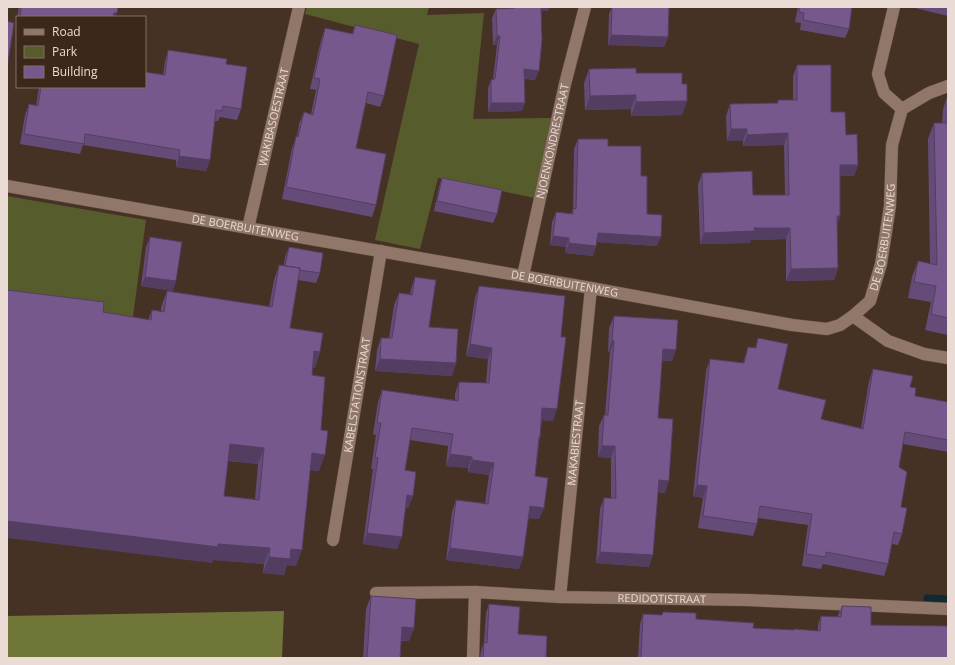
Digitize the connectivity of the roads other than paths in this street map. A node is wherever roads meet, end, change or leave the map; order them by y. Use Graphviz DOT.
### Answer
graph roads {
  1 [pos="299,7"];
  2 [pos="585,7"];
  3 [pos="894,7"];
  4 [pos="948,86"];
  5 [pos="902,109"];
  6 [pos="7,186"];
  7 [pos="248,228"];
  8 [pos="381,251"];
  9 [pos="523,276"];
  10 [pos="591,288"];
  11 [pos="853,316"];
  12 [pos="948,358"];
  13 [pos="333,540"];
  14 [pos="475,592"];
  15 [pos="376,593"];
  16 [pos="560,597"];
  17 [pos="948,610"];
  18 [pos="473,658"];
  1 -- 7 [label="street, WAKIBASOESTRAAT"];
  2 -- 9 [label="street, NJOENKONDRESTRAAT"];
  3 -- 5 [label="street"];
  4 -- 5 [label="street"];
  5 -- 11 [label="street, DE BOERBUITENWEG"];
  6 -- 7 [label="street, DE BOERBUITENWEG"];
  7 -- 8 [label="street, DE BOERBUITENWEG"];
  8 -- 9 [label="street, DE BOERBUITENWEG"];
  8 -- 13 [label="street, KABELSTATIONSTRAAT"];
  9 -- 10 [label="street, DE BOERBUITENWEG"];
  10 -- 11 [label="street, DE BOERBUITENWEG"];
  10 -- 16 [label="street, MAKABIESTRAAT"];
  11 -- 12 [label="street"];
  14 -- 15 [label="street, REDIDOTISTRAAT"];
  14 -- 16 [label="street, REDIDOTISTRAAT"];
  14 -- 18 [label="street"];
  16 -- 17 [label="street, REDIDOTISTRAAT"];
}
